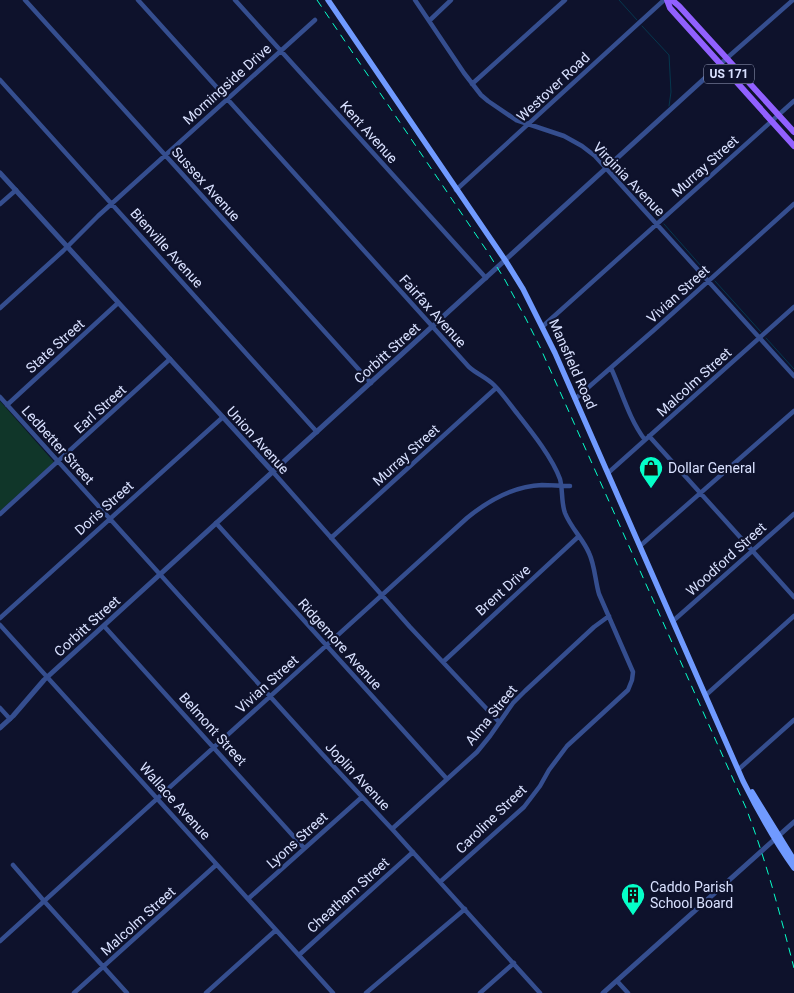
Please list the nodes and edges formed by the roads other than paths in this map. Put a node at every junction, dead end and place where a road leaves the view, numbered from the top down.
1 (25, 0) edge
2 (138, 0) edge
3 (235, 0) edge
4 (415, 0) edge
5 (451, 0) edge
6 (564, 0) edge
7 (664, 0) edge
8 (668, 0) edge
9 (672, 0) edge
10 (793, 0) edge
11 (331, 1) edge
12 (315, 20) dead end
13 (429, 21) junction
14 (281, 51) junction
15 (727, 58) junction
16 (721, 65) junction
17 (0, 80) edge
18 (472, 84) junction
19 (227, 99) junction
20 (794, 101) edge
21 (778, 115) junction
22 (772, 121) junction
23 (528, 124) junction
24 (794, 132) edge
25 (794, 146) edge
26 (165, 155) junction
27 (607, 168) junction
28 (0, 173) edge
29 (16, 190) junction
30 (456, 190) junction
31 (0, 204) edge
32 (112, 204) junction
33 (794, 204) edge
34 (657, 224) junction
35 (66, 247) junction
36 (505, 260) junction
37 (486, 278) junction
38 (709, 281) junction
39 (118, 303) junction
40 (794, 307) edge
41 (0, 308) edge
42 (433, 327) junction
43 (542, 327) junction
44 (760, 338) junction
45 (170, 360) junction
46 (611, 368) junction
47 (794, 376) edge
48 (371, 383) junction
49 (496, 388) junction
50 (0, 397) edge
51 (575, 399) junction
52 (7, 404) junction
53 (794, 411) edge
54 (223, 416) junction
55 (317, 432) junction
56 (647, 438) junction
57 (58, 462) junction
58 (273, 472) junction
59 (608, 473) junction
60 (561, 486) junction
61 (570, 486) dead end
62 (701, 494) junction
63 (0, 514) edge
64 (794, 514) edge
65 (109, 519) junction
66 (216, 523) junction
67 (579, 536) junction
68 (331, 538) junction
69 (640, 546) junction
70 (752, 551) junction
71 (160, 575) junction
72 (382, 595) junction
73 (794, 597) edge
74 (609, 616) junction
75 (794, 616) edge
76 (0, 618) edge
77 (673, 621) junction
78 (0, 624) edge
79 (104, 626) junction
80 (326, 646) junction
81 (442, 662) junction
82 (48, 677) junction
83 (632, 680) joint
84 (706, 695) junction
85 (270, 696) junction
86 (0, 708) edge
87 (10, 719) junction
88 (794, 720) edge
89 (500, 722) junction
90 (0, 728) edge
91 (214, 747) junction
92 (739, 769) junction
93 (447, 779) junction
94 (362, 797) junction
95 (157, 799) junction
96 (794, 822) edge
97 (392, 829) junction
98 (776, 838) junction
99 (304, 848) junction
100 (413, 852) junction
101 (794, 860) edge
102 (13, 865) dead end
103 (216, 865) junction
104 (794, 868) edge
105 (440, 882) junction
106 (248, 899) junction
107 (44, 901) junction
108 (466, 909) junction
109 (276, 930) junction
110 (0, 941) edge
111 (299, 955) junction
112 (514, 963) junction
113 (104, 967) junction
114 (617, 981) junction
115 (74, 993) edge
116 (127, 993) edge
117 (206, 993) edge
118 (333, 993) edge
119 (366, 993) edge
120 (480, 993) edge
121 (540, 993) edge
122 (603, 993) edge
123 (628, 993) edge

1 - 26 street, Sussex Avenue
2 - 19 street, Fairfax Avenue
3 - 14 street, Kent Avenue
4 - 13 street, Virginia Avenue
5 - 13 street
6 - 18 street
7 - 23 street, Westover Road
8 - 16 main road, US 171
9 - 15 main road, US 171
10 - 15 street, Corbitt Street
11 - 30 main road, Mansfield Road
12 - 14 street, Morningside Drive
13 - 18 street, Virginia Avenue
14 - 19 street, Morningside Drive
14 - 37 street, Kent Avenue
15 - 16 street, Corbitt Street
15 - 21 main road, US 171
16 - 22 main road, US 171
16 - 27 street, Corbitt Street
17 - 32 street, Bienville Avenue
18 - 23 street, Virginia Avenue
19 - 26 street, Morningside Drive
19 - 42 street, Fairfax Avenue
20 - 21 street, Murray Street
21 - 22 street, Murray Street
21 - 24 main road, US 171
22 - 25 main road, US 171
22 - 34 street, Murray Street
23 - 27 street, Virginia Avenue
23 - 30 street, Westover Road
26 - 32 street, Morningside Drive
26 - 48 street, Sussex Avenue
27 - 34 street, Virginia Avenue
27 - 36 street, Corbitt Street
28 - 29 street, Union Avenue
29 - 31 street
29 - 35 street, Union Avenue
30 - 36 main road, Mansfield Road
32 - 35 street, Morningside Drive
32 - 55 street, Bienville Avenue
33 - 38 street, Vivian Street
34 - 38 street, Virginia Avenue
34 - 43 street, Murray Street
35 - 39 street, Union Avenue
35 - 41 street, Morningside Drive
36 - 37 street, Corbitt Street
36 - 43 main road, Mansfield Road
37 - 42 street, Corbitt Street
38 - 44 street, Virginia Avenue
38 - 46 street, Vivian Street
39 - 45 street, Union Avenue
39 - 52 street, State Street
40 - 44 street, Malcolm Street
42 - 48 street, Corbitt Street
42 - 49 street, Fairfax Avenue
43 - 51 main road, Mansfield Road
44 - 47 street, Virginia Avenue
44 - 56 street, Malcolm Street
45 - 54 street, Union Avenue
45 - 57 street, Earl Street
46 - 51 street, Vivian Street
46 - 56 street
48 - 55 street, Corbitt Street
49 - 60 street, Fairfax Avenue
49 - 68 street, Murray Street
50 - 52 street, Ledbetter Street
51 - 59 main road, Mansfield Road
52 - 57 street, Ledbetter Street
53 - 62 street
54 - 58 street, Union Avenue
54 - 65 street, Doris Street
55 - 58 street, Corbitt Street
56 - 59 street, Malcolm Street
56 - 62 street
57 - 63 street, Earl Street
57 - 65 street, Ledbetter Street
58 - 66 street, Corbitt Street
58 - 68 street, Union Avenue
59 - 69 main road, Mansfield Road
60 - 61 street, Vivian Street
60 - 67 street, Fairfax Avenue
60 - 72 street, Vivian Street
62 - 69 street
62 - 70 street
64 - 70 street, Woodford Street
65 - 71 street, Ledbetter Street
65 - 76 street, Doris Street
66 - 71 street, Corbitt Street
66 - 80 street, Ridgemore Avenue
67 - 74 street, Fairfax Avenue
67 - 81 street, Brent Drive
68 - 72 street, Union Avenue
69 - 77 main road, Mansfield Road
70 - 73 street
70 - 77 street, Woodford Street
71 - 79 street, Corbitt Street
71 - 85 street, Joplin Avenue
72 - 80 street, Vivian Street
72 - 81 street, Union Avenue
74 - 83 street, Fairfax Avenue
74 - 89 street, Alma Street
75 - 84 street
77 - 84 main road, Mansfield Road
78 - 82 street, Wallace Avenue
79 - 82 street, Corbitt Street
79 - 91 street, Belmont Street
80 - 85 street, Vivian Street
80 - 93 street, Ridgemore Avenue
81 - 89 street, Union Avenue
82 - 87 street, Corbitt Street
82 - 95 street, Wallace Avenue
83 - 105 street, Caroline Street
84 - 92 main road, Mansfield Road
85 - 91 street, Vivian Street
85 - 94 street, Joplin Avenue
86 - 87 street
87 - 90 street, Corbitt Street
88 - 92 street
89 - 93 street, Alma Street
91 - 95 street, Vivian Street
91 - 99 street, Belmont Street
92 - 98 main road, Mansfield Road
93 - 97 street, Alma Street
94 - 97 street, Joplin Avenue
94 - 99 street, Lyons Street
95 - 103 street, Wallace Avenue
95 - 107 street, Vivian Street
96 - 98 street
97 - 100 street, Joplin Avenue
98 - 101 main road, Mansfield Road
98 - 104 main road, Mansfield Road
98 - 114 street
99 - 106 street, Lyons Street
100 - 105 street, Joplin Avenue
100 - 111 street, Cheatham Street
102 - 107 street
103 - 106 street, Wallace Avenue
103 - 113 street, Malcolm Street
105 - 108 street, Joplin Avenue
106 - 109 street, Wallace Avenue
107 - 110 street, Vivian Street
107 - 113 street
108 - 112 street, Joplin Avenue
108 - 119 street
109 - 111 street, Wallace Avenue
109 - 117 street
111 - 118 street, Wallace Avenue
112 - 120 street
112 - 121 street, Joplin Avenue
113 - 115 street, Malcolm Street
113 - 116 street
114 - 122 street
114 - 123 street

